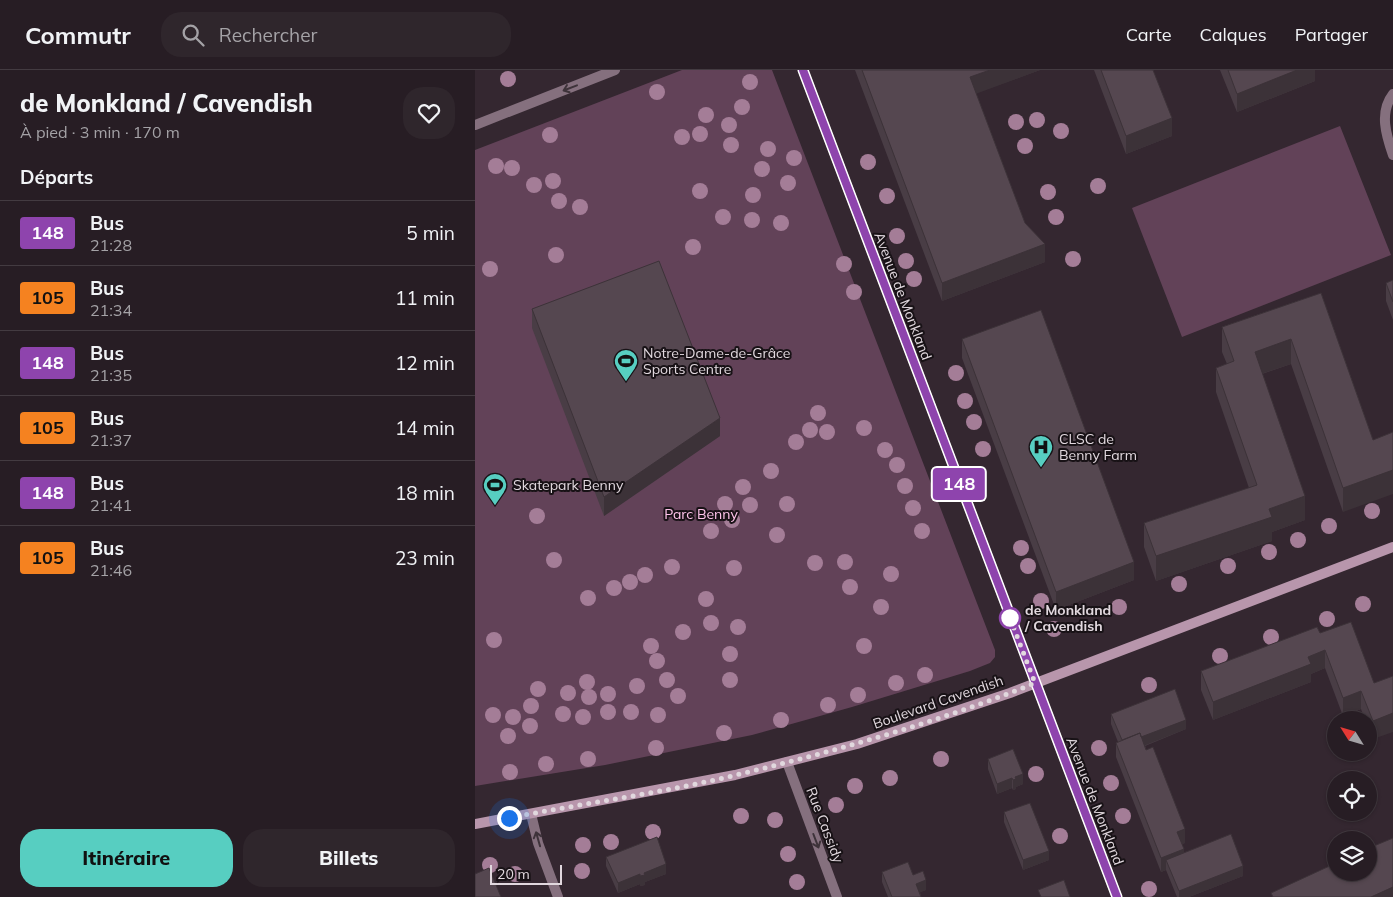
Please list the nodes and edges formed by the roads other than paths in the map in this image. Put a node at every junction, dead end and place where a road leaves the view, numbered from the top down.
1 (615, 70) edge
2 (803, 70) edge
3 (1393, 94) edge
4 (475, 125) edge
5 (1393, 155) edge
6 (1393, 547) edge
7 (1035, 683) junction
8 (787, 762) junction
9 (531, 814) junction
10 (475, 824) edge
11 (558, 897) edge
12 (837, 897) edge
13 (1117, 897) edge

1 -> 4 street
2 - 7 main road, Avenue de Monkland
3 - 5 street
6 - 7 main road, Boulevard Cavendish
7 - 8 main road, Boulevard Cavendish
7 - 13 main road, Avenue de Monkland
8 - 9 main road, Boulevard Cavendish
8 -> 12 street, Rue Cassidy
9 - 10 main road, Boulevard Cavendish
11 -> 9 street

